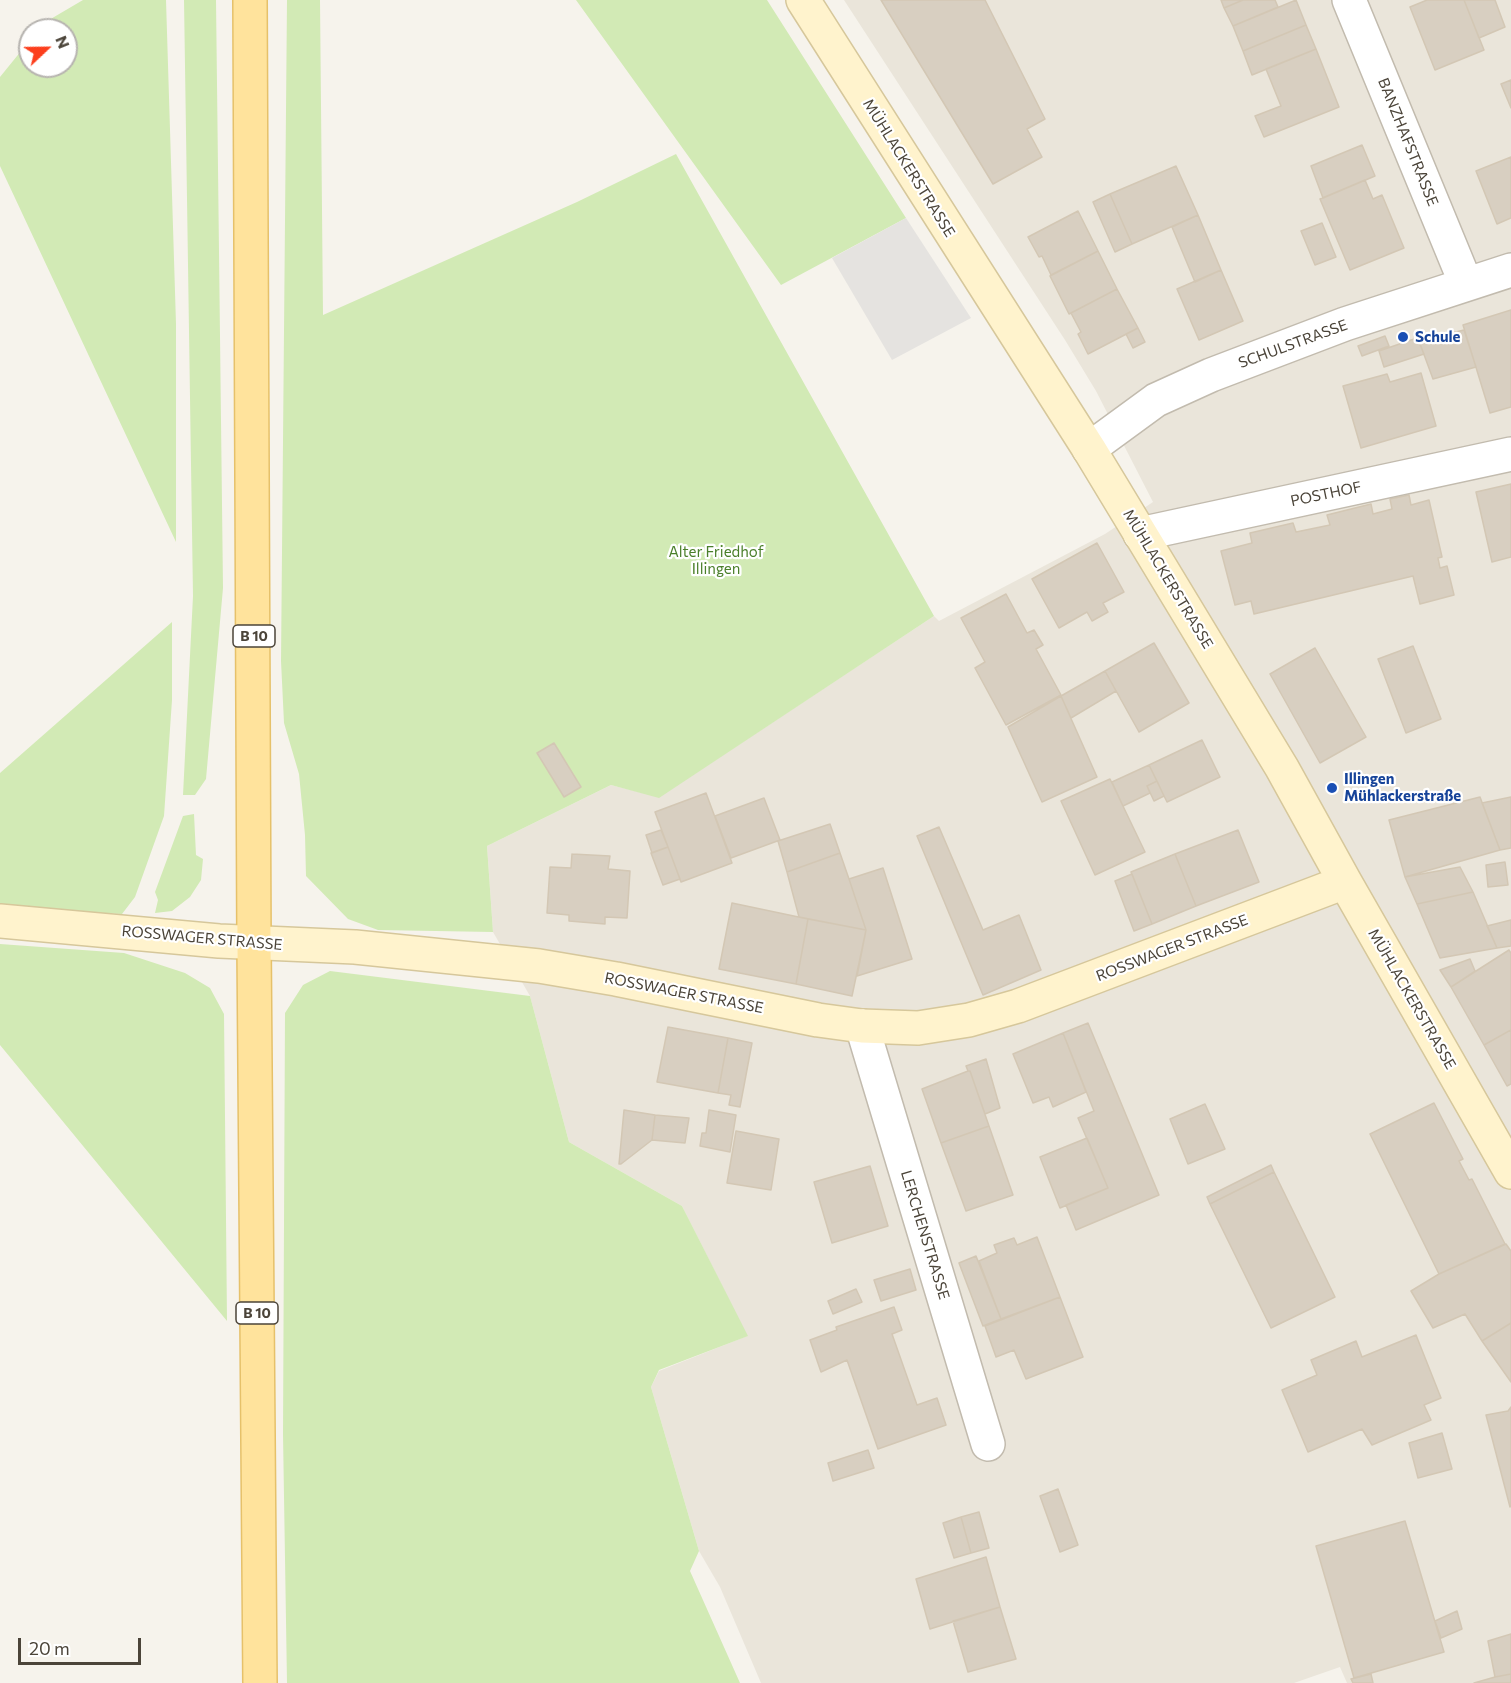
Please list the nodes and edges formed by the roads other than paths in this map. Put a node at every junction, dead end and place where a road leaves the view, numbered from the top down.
1 (250, 0) edge
2 (802, 0) edge
3 (1349, 0) edge
4 (1511, 270) edge
5 (1466, 284) junction
6 (1089, 449) junction
7 (1511, 454) edge
8 (1140, 534) junction
9 (1345, 882) junction
10 (0, 921) edge
11 (254, 944) junction
12 (862, 1026) junction
13 (1511, 1172) edge
14 (988, 1444) dead end
15 (261, 1683) edge

1 - 11 main road, B 10
2 - 6 street, MÜHLACKERSTRASSE
3 - 5 street, BANZHAFSTRASSE
4 - 5 street, SCHULSTRASSE
5 - 6 street, SCHULSTRASSE
6 - 8 street, MÜHLACKERSTRASSE
7 - 8 street, POSTHOF
8 - 9 street, MÜHLACKERSTRASSE
9 - 12 street, ROSSWAGER STRASSE
9 - 13 street, MÜHLACKERSTRASSE
10 - 11 street, ROSSWAGER STRASSE
11 - 12 street, ROSSWAGER STRASSE
11 - 15 main road, B 10
12 - 14 street, LERCHENSTRASSE

